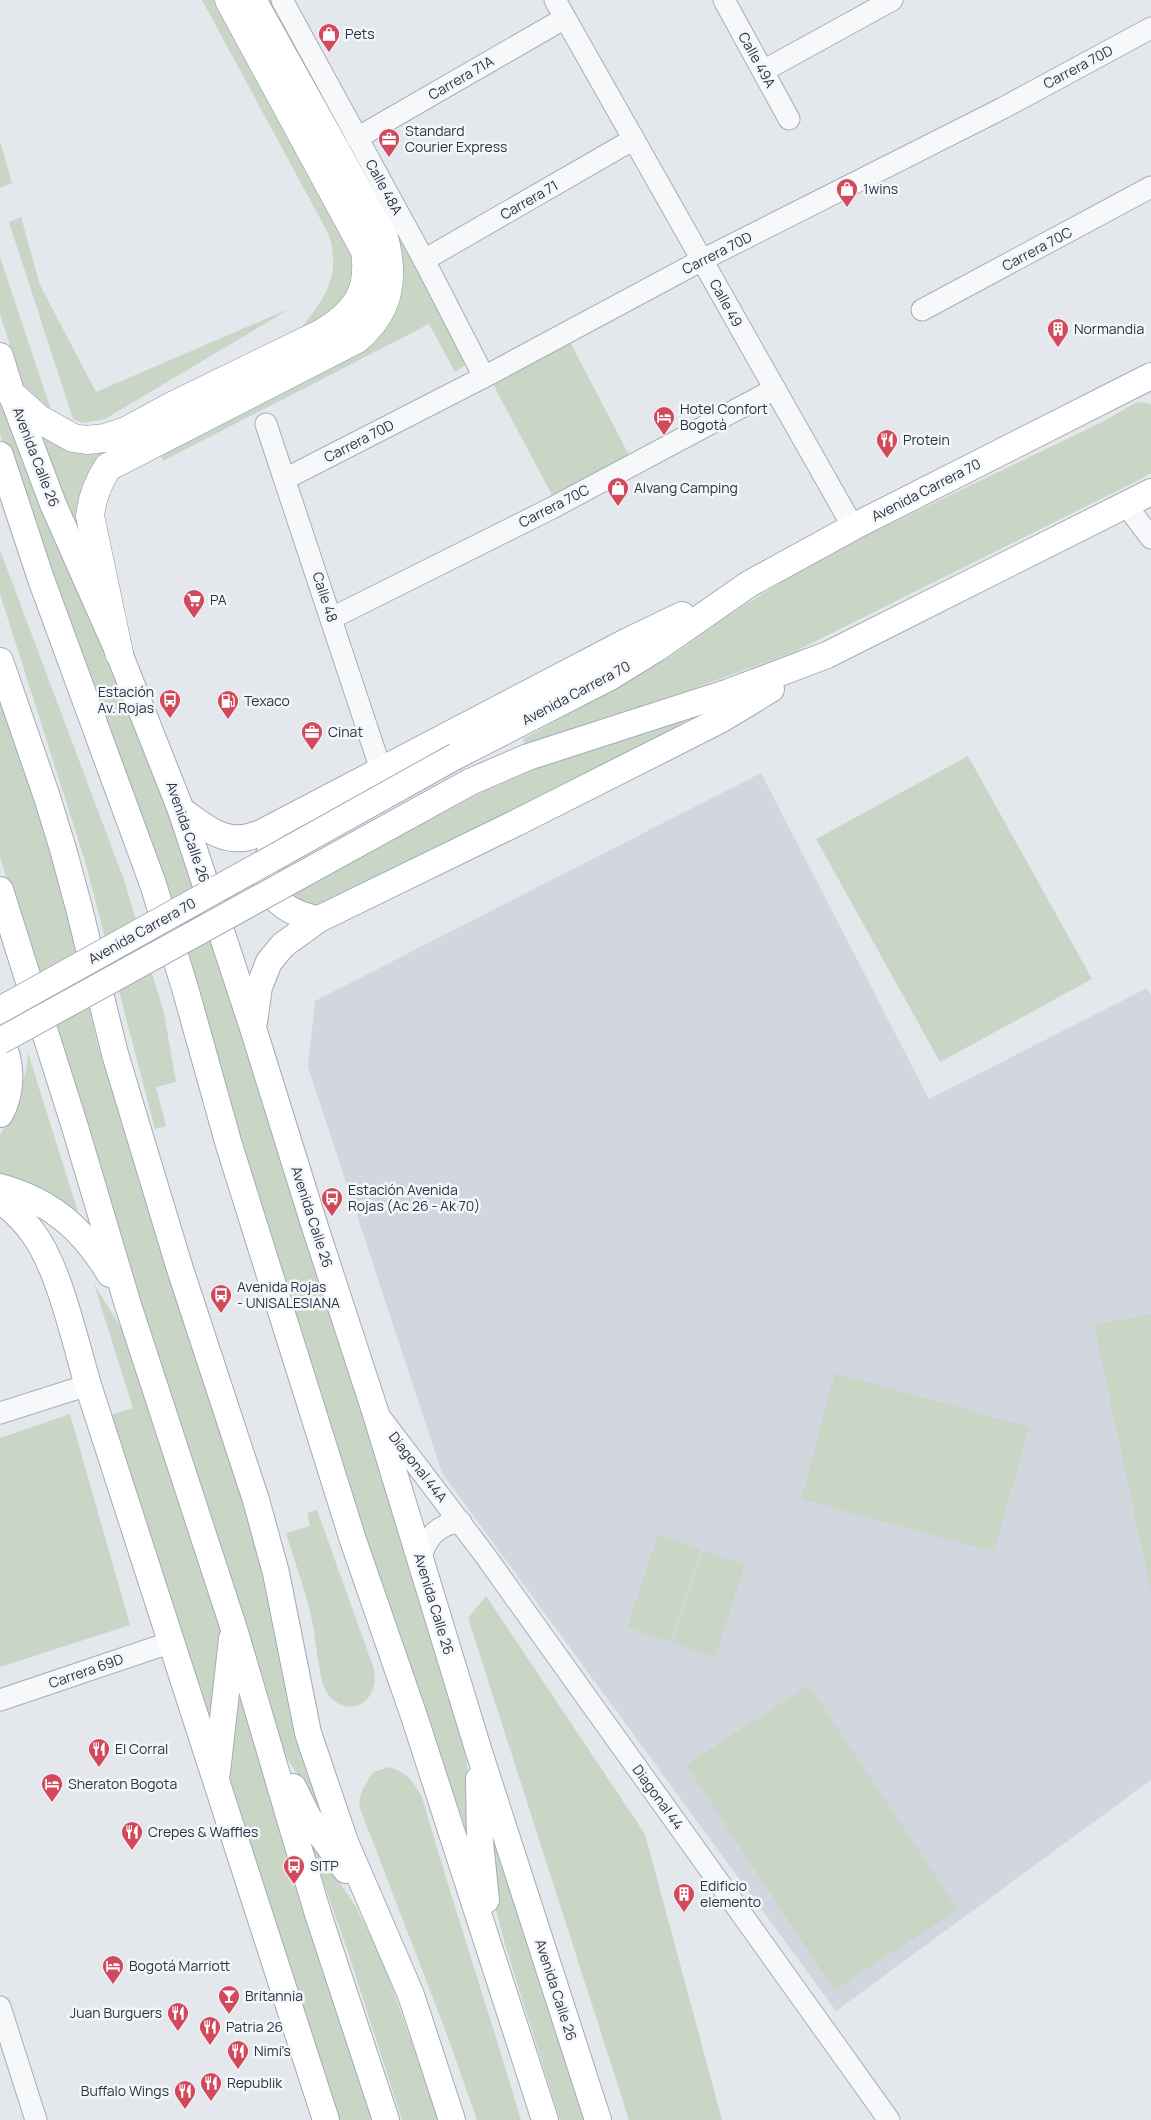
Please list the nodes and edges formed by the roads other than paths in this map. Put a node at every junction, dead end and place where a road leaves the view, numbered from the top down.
1 (229, 0) edge
2 (252, 0) edge
3 (724, 0) edge
4 (892, 0) edge
5 (289, 3) edge
6 (560, 9) edge
7 (1151, 28) edge
8 (763, 71) junction
9 (789, 119) dead end
10 (357, 138) junction
11 (634, 139) junction
12 (1151, 187) edge
13 (424, 260) junction
14 (702, 260) junction
15 (922, 310) dead end
16 (0, 356) edge
17 (484, 376) junction
18 (1151, 376) edge
19 (775, 389) junction
20 (1115, 394) junction
21 (1151, 394) edge
22 (12, 395) junction
23 (266, 424) dead end
24 (0, 455) edge
25 (285, 479) junction
26 (1151, 492) edge
27 (1126, 504) junction
28 (853, 527) junction
29 (1151, 538) edge
30 (749, 584) junction
31 (332, 618) junction
32 (120, 653) junction
33 (827, 655) junction
34 (0, 661) edge
35 (380, 770) junction
36 (181, 810) junction
37 (288, 820) junction
38 (0, 890) edge
39 (319, 919) junction
40 (0, 1010) edge
41 (253, 1028) junction
42 (0, 1041) edge
43 (0, 1114) edge
44 (0, 1187) edge
45 (0, 1200) edge
46 (128, 1305) junction
47 (88, 1385) junction
48 (375, 1411) junction
49 (0, 1413) edge
50 (461, 1522) junction
51 (420, 1559) junction
52 (234, 1629) junction
53 (172, 1642) junction
54 (0, 1700) edge
55 (263, 1728) junction
56 (479, 1752) junction
57 (216, 1780) junction
58 (382, 1927) junction
59 (504, 1992) junction
60 (0, 2007) edge
61 (36, 2120) edge
62 (326, 2120) edge
63 (386, 2120) edge
64 (452, 2120) edge
65 (545, 2120) edge
66 (598, 2120) edge
67 (889, 2120) edge

1 - 22 highway
2 - 32 highway
3 - 8 street, Calle 49A
4 - 8 street
5 - 10 street, Calle 48A
6 - 10 street, Carrera 71A
6 - 11 street, Calle 49
7 - 14 street, Carrera 70D
8 - 9 street, Calle 49A
10 - 13 street, Calle 48A
11 - 13 street, Carrera 71
11 - 14 street, Calle 49
12 - 15 street, Carrera 70C
13 - 17 street, Calle 48A
14 - 17 street, Carrera 70D
14 - 19 street, Calle 49
16 - 22 main road, Avenida Calle 26
17 - 25 street, Carrera 70D
18 - 20 main road, Avenida Carrera 70
19 - 28 street, Calle 49
19 - 31 street, Carrera 70C
20 - 21 main road
20 - 28 main road, Avenida Carrera 70
22 - 32 main road, Avenida Calle 26
23 - 25 street, Calle 48
24 - 59 main road
25 - 31 street, Calle 48
26 - 27 main road, Avenida Carrera 70
27 - 29 street
27 - 33 main road, Avenida Carrera 70
28 - 30 main road, Avenida Carrera 70
30 - 35 main road
30 - 40 main road, Avenida Carrera 70, bridge
31 - 35 street, Calle 48
32 - 36 main road, Avenida Calle 26
33 - 39 main road
33 - 42 main road, Avenida Carrera 70, bridge
34 - 58 main road
35 - 37 main road
36 - 37 main road
36 - 41 main road, Avenida Calle 26
37 - 39 main road
38 - 46 main road
39 - 41 main road
41 - 48 main road, Avenida Calle 26
42 - 43 main road
44 - 46 main road
45 - 47 main road
46 - 52 main road
47 - 49 street
47 - 53 main road
48 - 50 street, Diagonal 44A
48 - 51 main road, Avenida Calle 26
50 - 51 street
50 - 67 street, Diagonal 44
51 - 56 main road, Avenida Calle 26
52 - 55 main road
52 - 57 main road
53 - 54 street, Carrera 69D
53 - 57 main road
55 - 58 main road
55 - 63 main road
56 - 59 main road
56 - 66 main road, Avenida Calle 26
57 - 62 main road
58 - 64 main road
59 - 65 main road
60 - 61 street

